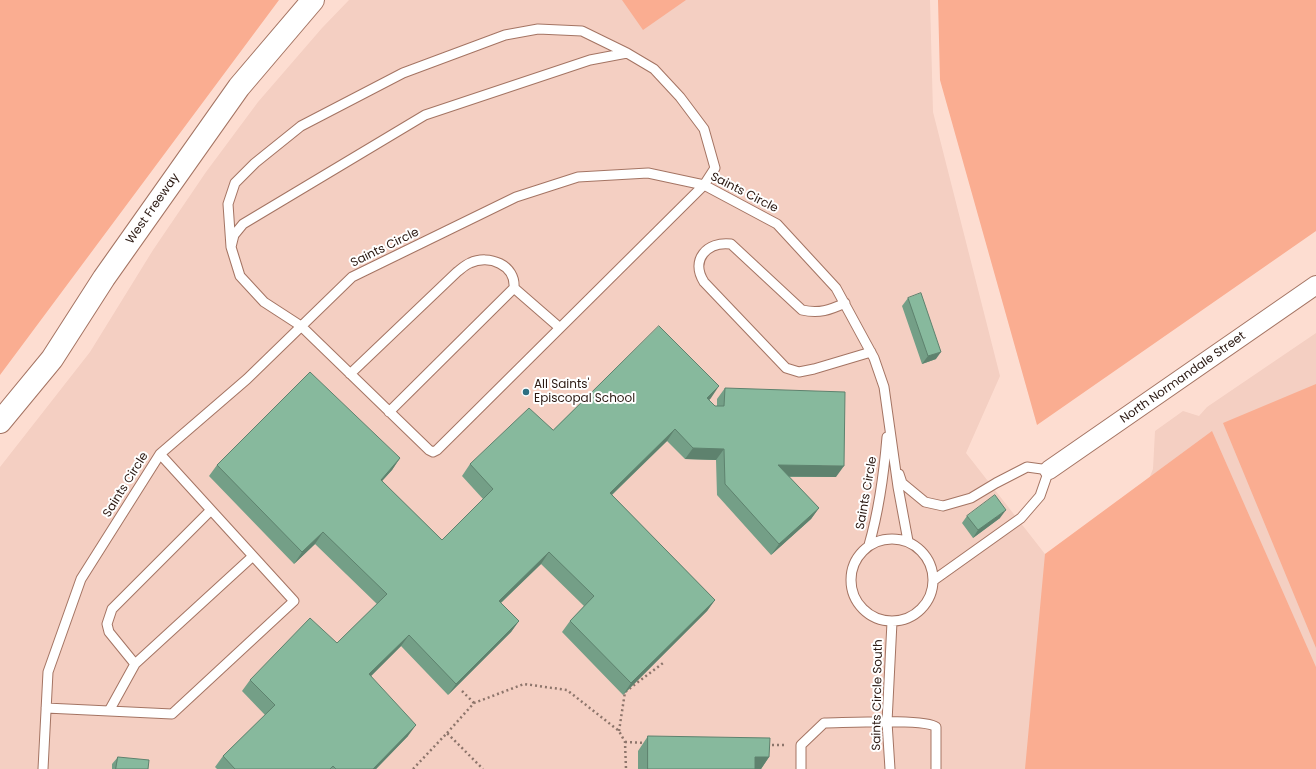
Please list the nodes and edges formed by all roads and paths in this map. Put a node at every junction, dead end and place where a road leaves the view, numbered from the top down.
1 (313, 0) edge
2 (627, 53) junction
3 (704, 185) junction
4 (231, 247) junction
5 (1316, 285) edge
6 (514, 288) junction
7 (845, 303) junction
8 (301, 326) junction
9 (560, 328) junction
10 (871, 352) junction
11 (350, 374) junction
12 (389, 412) junction
13 (0, 422) edge
14 (888, 422) junction
15 (160, 454) junction
16 (894, 463) junction
17 (1049, 470) junction
18 (211, 510) junction
19 (908, 541) junction
20 (869, 545) junction
21 (253, 556) junction
22 (934, 580) junction
23 (892, 622) junction
24 (663, 663) edge
25 (135, 664) junction
26 (462, 691) edge
27 (474, 703) junction
28 (46, 708) junction
29 (109, 711) junction
30 (888, 722) junction
31 (619, 731) junction
32 (447, 733) junction
33 (625, 742) junction
34 (649, 743) edge
35 (761, 745) edge
36 (801, 746) junction
37 (43, 769) edge
38 (413, 769) edge
39 (483, 769) edge
40 (626, 769) edge
41 (801, 769) edge
42 (890, 769) edge
43 (936, 769) edge

1 - 13 main road, West Freeway
2 - 3 lane
2 - 4 lane
2 - 4 lane
3 - 7 lane, Saints Circle
3 - 8 lane, Saints Circle
3 - 9 lane
4 - 8 lane
5 - 17 street, North Normandale Street
6 - 9 lane
6 - 11 lane
6 - 12 lane
7 - 10 lane, Saints Circle
7 - 10 lane
8 - 11 lane
8 - 15 lane, Saints Circle
9 - 12 lane
10 - 14 lane, Saints Circle
11 - 12 lane
14 - 16 lane, Saints Circle
14 - 20 lane, Saints Circle
15 - 18 lane
15 - 28 lane, Saints Circle
16 - 17 lane
16 - 19 lane, Saints Circle
17 - 22 lane
18 - 21 lane
18 - 25 lane
19 - 20 lane
19 - 22 lane
20 - 23 lane
21 - 25 lane
21 - 29 lane
22 - 23 lane
23 - 30 lane, Saints Circle South
24 - 31 path
25 - 29 lane
26 - 27 path
27 - 31 path
27 - 32 path
28 - 29 lane
28 - 37 lane, Saints Circle
30 - 36 lane
30 - 42 lane, Saints Circle South
30 - 43 lane
31 - 33 path
32 - 38 path
32 - 39 path
33 - 34 path
33 - 40 path
35 - 36 path
36 - 41 lane

